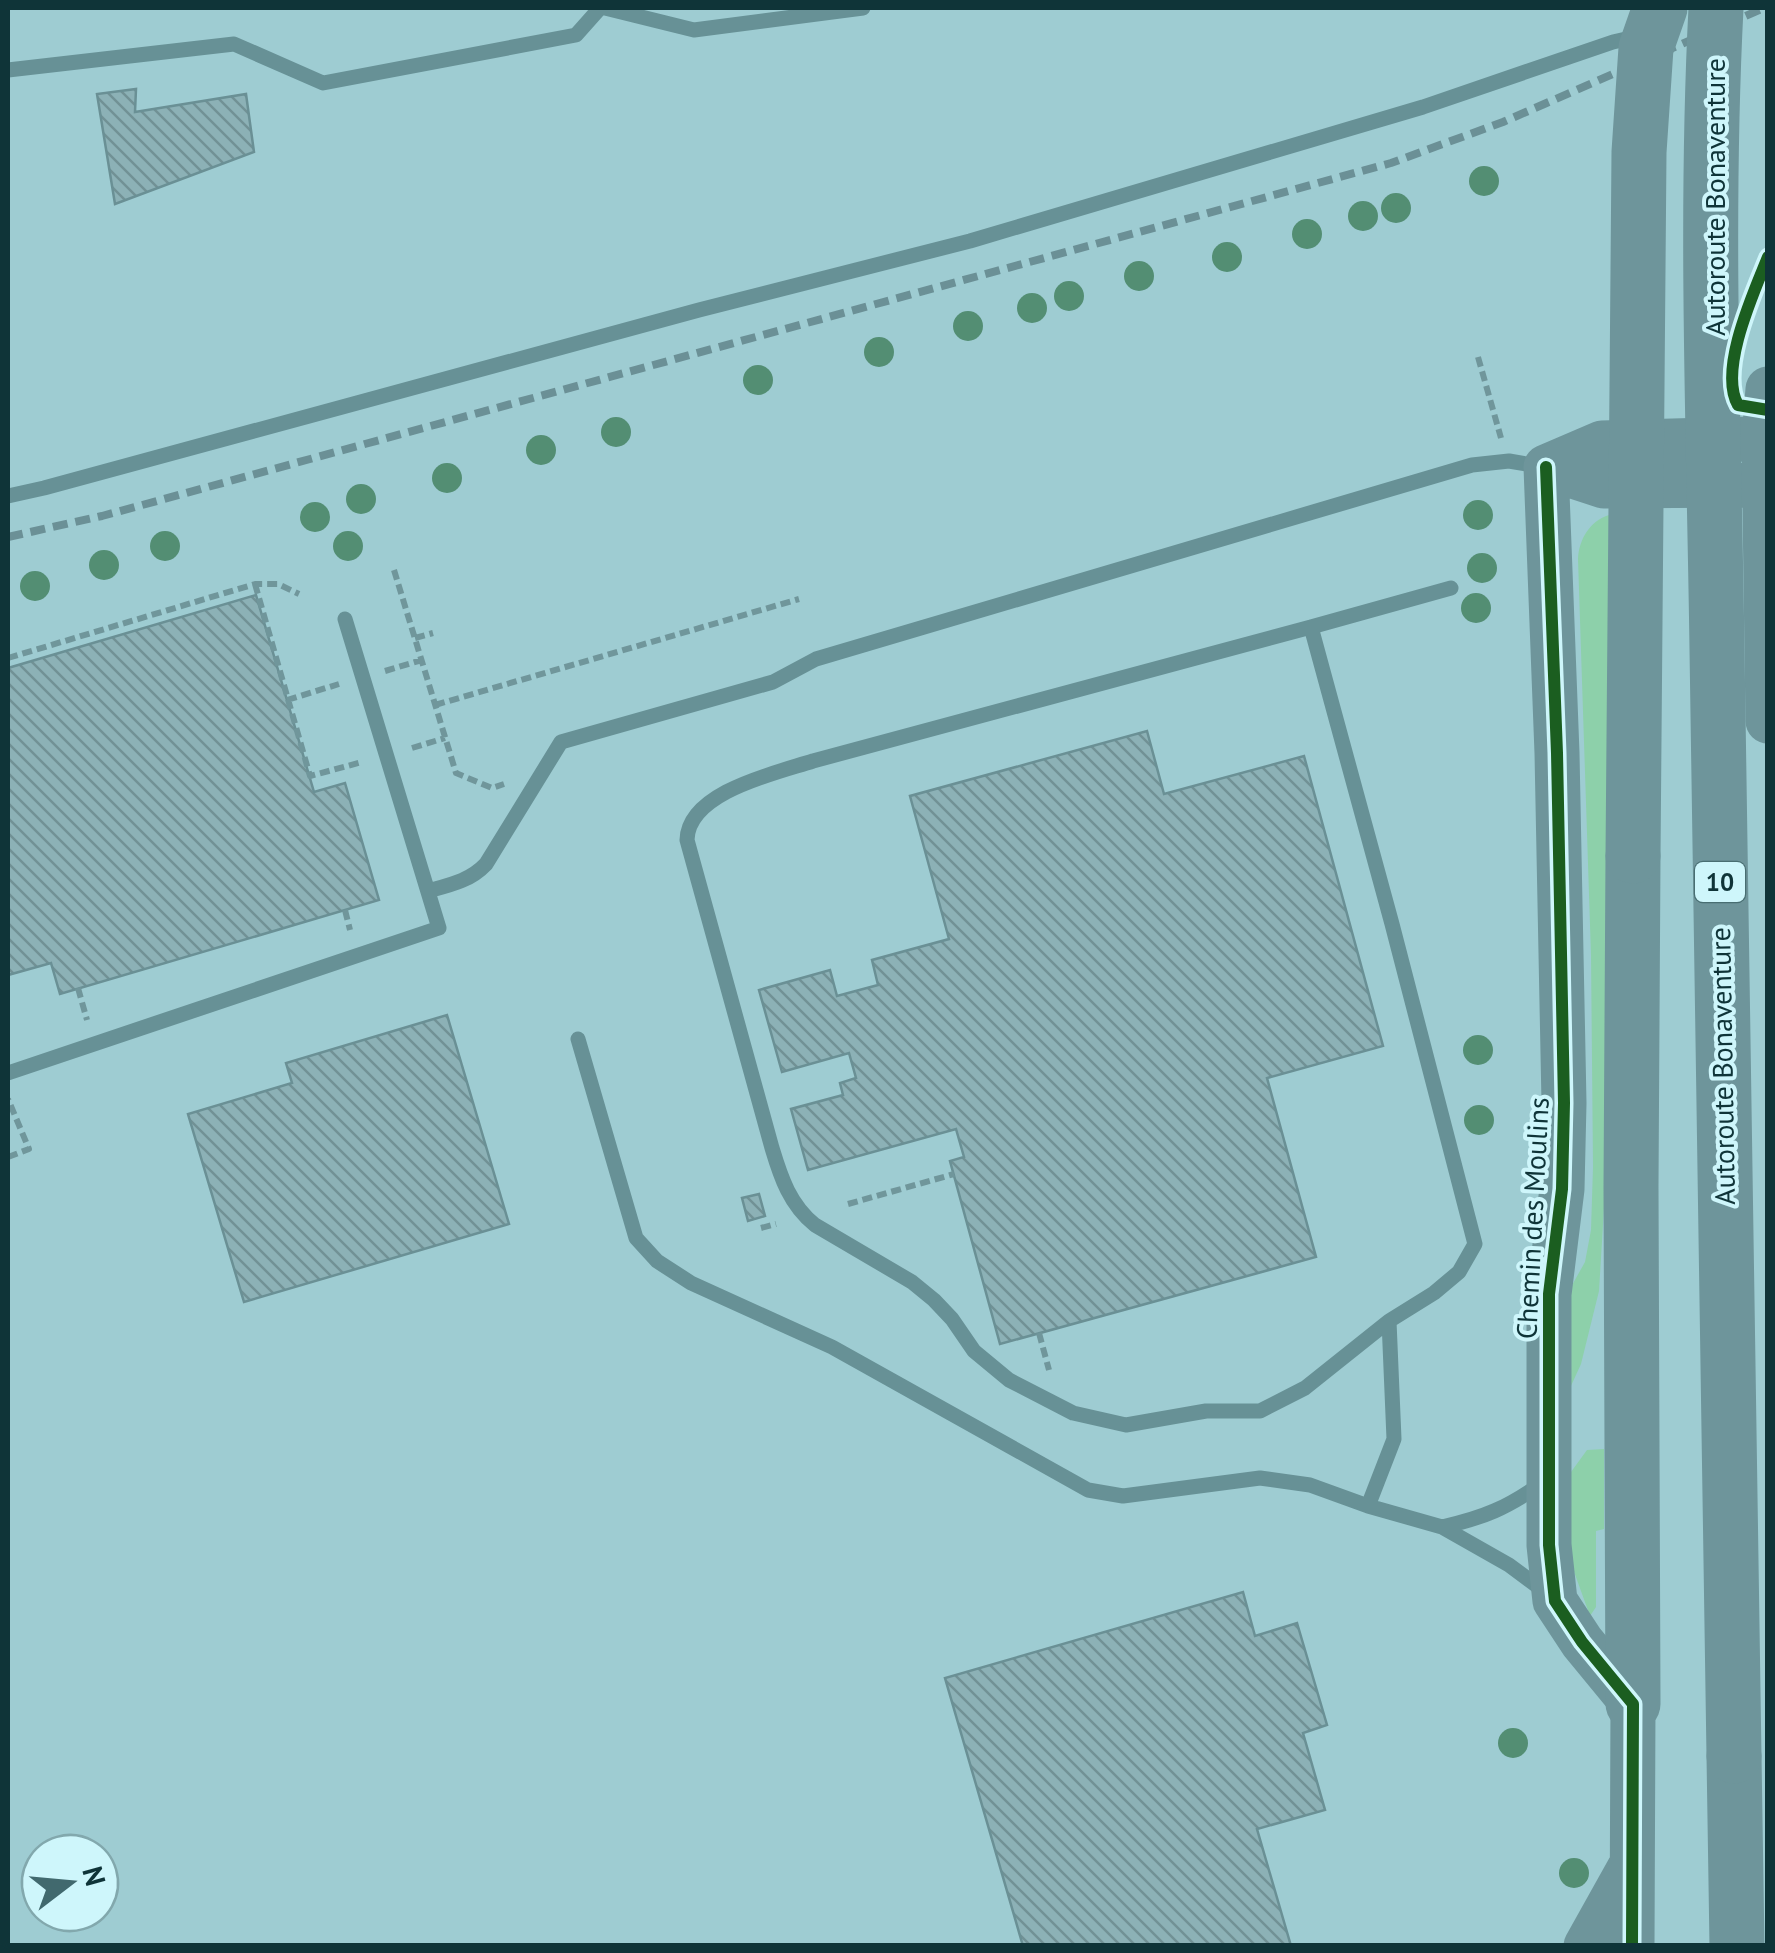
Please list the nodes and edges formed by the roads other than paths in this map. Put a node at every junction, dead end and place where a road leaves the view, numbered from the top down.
1 (602, 8) edge
2 (863, 8) edge
3 (1724, 8) edge
4 (1686, 15) edge
5 (8, 70) edge
6 (1768, 389) edge
7 (1764, 438) junction
8 (1525, 464) junction
9 (1765, 486) junction
10 (8, 496) edge
11 (1451, 588) dead end
12 (345, 619) dead end
13 (1310, 627) junction
14 (1768, 721) edge
15 (428, 891) junction
16 (578, 1039) dead end
17 (8, 1072) edge
18 (1389, 1321) junction
19 (1550, 1478) junction
20 (1368, 1506) junction
21 (1442, 1527) junction
22 (1555, 1600) junction
23 (1633, 1704) junction
24 (1633, 1862) junction
25 (1586, 1946) edge
26 (1632, 1946) edge
27 (1737, 1946) edge

1 - 2 lane
1 - 5 lane
3 - 4 lane
4 - 10 lane
4 - 23 highway, bridge
4 - 27 highway, Autoroute Bonaventure / 10, bridge
6 - 7 street
7 - 8 street
7 - 9 street
8 - 9 street
8 - 15 lane
8 - 19 street, Chemin des Moulins
9 - 14 street
11 - 13 lane
12 - 15 lane
13 - 18 lane
13 - 18 lane
15 - 17 lane
16 - 20 lane
18 - 20 lane
19 - 21 lane
19 - 22 street, Chemin des Moulins
20 - 21 lane
21 - 22 lane
22 - 23 street, Chemin des Moulins
23 - 24 street
24 - 25 street
24 - 26 street

